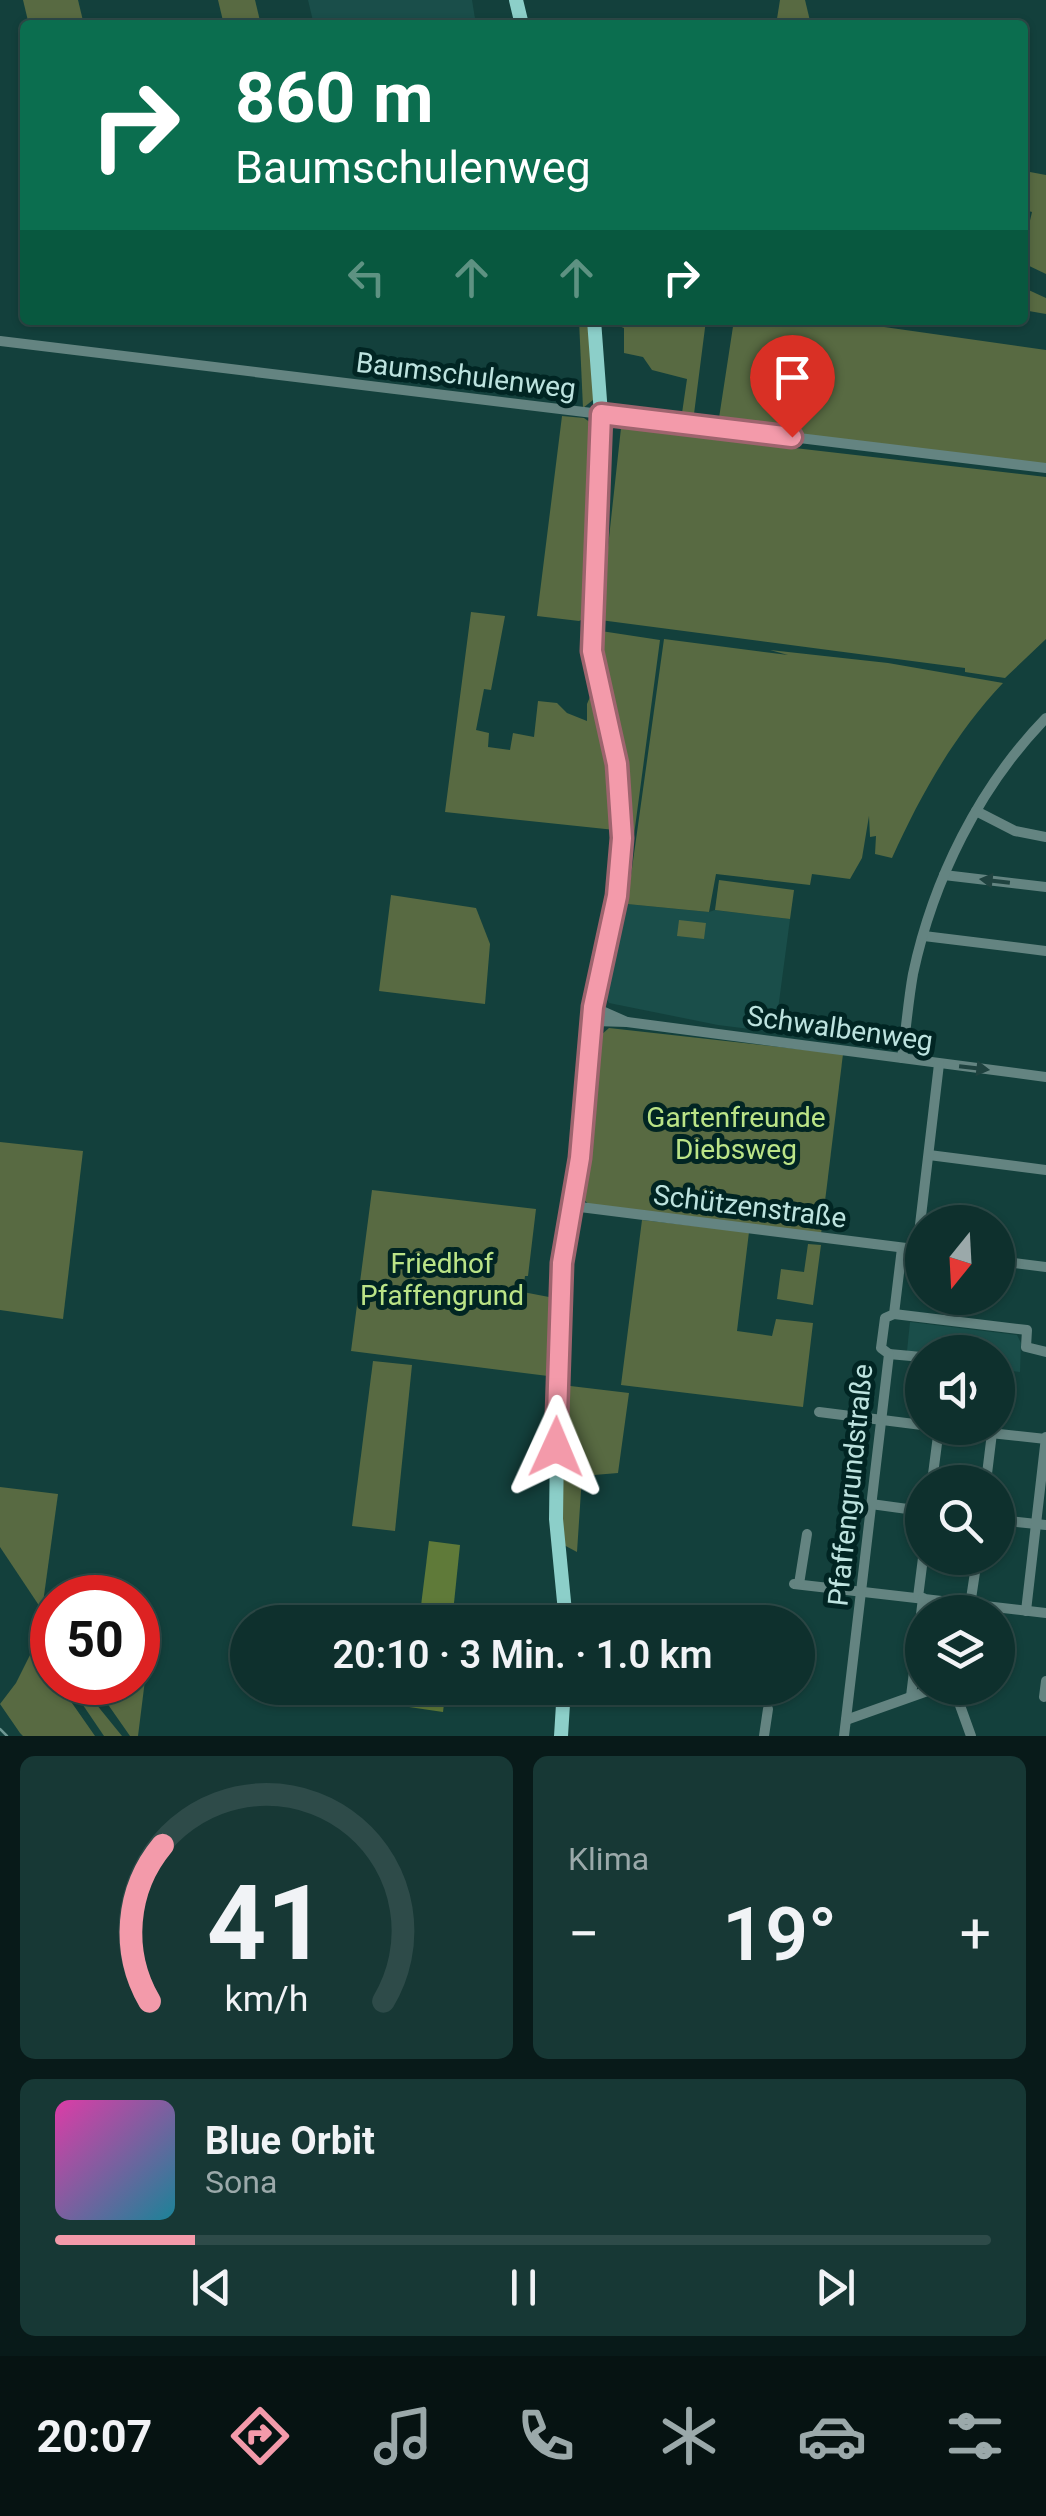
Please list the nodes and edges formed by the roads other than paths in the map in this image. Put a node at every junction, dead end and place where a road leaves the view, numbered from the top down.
1 (594, 325) edge
2 (0, 341) edge
3 (601, 414) junction
4 (1046, 468) edge
5 (1046, 718) edge
6 (1041, 732) edge
7 (976, 811) junction
8 (1046, 837) edge
9 (944, 875) junction
10 (1046, 887) edge
11 (924, 936) junction
12 (1046, 951) edge
13 (595, 1016) junction
14 (902, 1058) junction
15 (939, 1064) junction
16 (1046, 1077) edge
17 (929, 1156) junction
18 (1046, 1170) edge
19 (924, 1205) edge
20 (572, 1206) junction
21 (902, 1248) junction
22 (905, 1248) edge
23 (1015, 1263) edge
24 (1046, 1267) edge
25 (894, 1314) junction
26 (1046, 1352) edge
27 (888, 1354) junction
28 (905, 1356) edge
29 (819, 1412) dead end
30 (881, 1420) junction
31 (905, 1423) edge
32 (1015, 1435) edge
33 (1045, 1438) edge
34 (871, 1504) junction
35 (905, 1509) edge
36 (1015, 1522) edge
37 (1040, 1524) edge
38 (807, 1534) dead end
39 (861, 1590) junction
40 (905, 1596) edge
41 (564, 1605) edge
42 (1015, 1610) edge
43 (1026, 1610) junction
44 (1046, 1613) edge
45 (1046, 1682) edge
46 (1044, 1697) edge
47 (905, 1698) edge
48 (563, 1705) edge
49 (960, 1705) edge
50 (768, 1709) dead end
51 (846, 1720) junction
52 (561, 1736) edge
53 (764, 1736) edge
54 (844, 1736) edge
55 (972, 1736) edge

1 - 3 main road
2 - 3 street, Baumschulenweg
3 - 4 street, Baumschulenweg
3 - 13 main road
5 - 6 street
6 - 7 street
7 - 8 street
7 - 9 street
10 -> 9 street
9 - 11 street
11 - 12 street
11 - 14 street
13 - 14 street, Schwalbenweg
13 - 20 main road
14 - 15 street, Schwalbenweg
15 -> 16 street, Schwalbenweg
15 - 17 street
17 - 18 street
17 - 19 street
20 - 21 street, Schützenstraße
20 - 41 main road
21 - 22 street, Schützenstraße
21 - 25 street, Pfaffengrundstraße
23 - 24 street
25 - 26 street
25 - 27 street, Pfaffengrundstraße
27 - 28 street
27 - 30 street, Pfaffengrundstraße
29 - 30 street
30 - 31 street
30 - 34 street, Pfaffengrundstraße
32 - 33 street
33 - 37 street
34 - 35 street
34 - 39 street, Pfaffengrundstraße
36 - 37 street
37 - 43 street
38 - 39 street
39 - 40 street
39 - 51 street, Pfaffengrundstraße
42 - 43 street
43 - 44 street
45 - 46 street
47 - 51 street
48 - 52 main road
49 - 55 street
50 - 53 street
51 - 54 street, Pfaffengrundstraße

